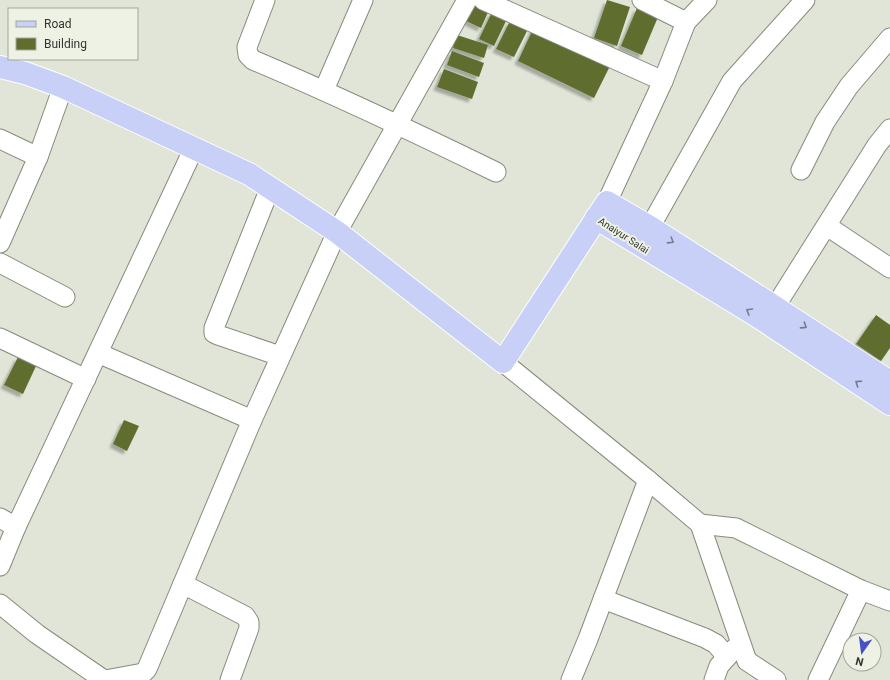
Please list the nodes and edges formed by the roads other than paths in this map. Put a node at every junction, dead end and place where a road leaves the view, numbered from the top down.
1 (265, 0) edge
2 (363, 0) edge
3 (467, 0) edge
4 (483, 0) edge
5 (642, 0) edge
6 (707, 0) edge
7 (805, 0) edge
8 (686, 22) junction
9 (890, 38) edge
10 (0, 67) edge
11 (663, 81) junction
12 (62, 87) junction
13 (324, 90) junction
14 (398, 124) junction
15 (890, 129) edge
16 (0, 139) edge
17 (194, 148) junction
18 (884, 149) edge
19 (38, 157) junction
20 (801, 170) dead end
21 (496, 172) dead end
22 (270, 188) junction
23 (601, 210) junction
24 (828, 226) junction
25 (650, 227) junction
26 (337, 232) junction
27 (0, 243) edge
28 (0, 263) edge
29 (890, 268) edge
30 (65, 297) dead end
31 (775, 307) junction
32 (0, 338) edge
33 (98, 353) junction
34 (280, 356) junction
35 (503, 362) junction
36 (86, 379) junction
37 (889, 380) edge
38 (890, 404) edge
39 (252, 420) junction
40 (648, 480) junction
41 (8, 523) edge
42 (700, 524) junction
43 (0, 566) edge
44 (183, 584) junction
45 (861, 590) junction
46 (603, 599) junction
47 (890, 601) edge
48 (0, 604) edge
49 (740, 642) junction
50 (727, 657) junction
51 (104, 680) edge
52 (230, 680) edge
53 (571, 680) edge
54 (714, 680) edge
55 (776, 680) edge
56 (818, 680) edge

1 - 13 street
2 - 13 street
3 - 14 street
4 - 11 street
5 - 8 street
6 - 8 street
7 - 25 street
8 - 11 street
9 - 20 street
10 - 12 main road
11 - 23 street
12 - 17 main road
12 - 19 street
13 - 14 street
14 - 21 street
14 - 26 street
15 - 18 street
16 - 19 street
17 - 22 main road
17 - 33 street
18 - 24 street
19 - 27 street
22 - 26 main road
22 - 34 street
23 - 25 main road, Anaiyur Salai
23 - 35 main road
38 -> 23 main road, Anaiyur Salai
24 - 29 street
24 - 31 street
25 -> 31 main road, Anaiyur Salai
26 - 34 street
26 - 35 main road
28 - 30 street
31 -> 37 main road, Anaiyur Salai
32 - 36 street
33 - 36 street
33 - 39 street
34 - 39 street
35 - 40 street
36 - 41 street
39 - 44 street
40 - 42 street
40 - 46 street
41 - 43 street
42 - 45 street
42 - 49 street
44 - 51 street
44 - 52 street
45 - 47 street
45 - 56 street
46 - 50 street
46 - 53 street
48 - 51 street
49 - 50 street
49 - 55 street
50 - 54 street

